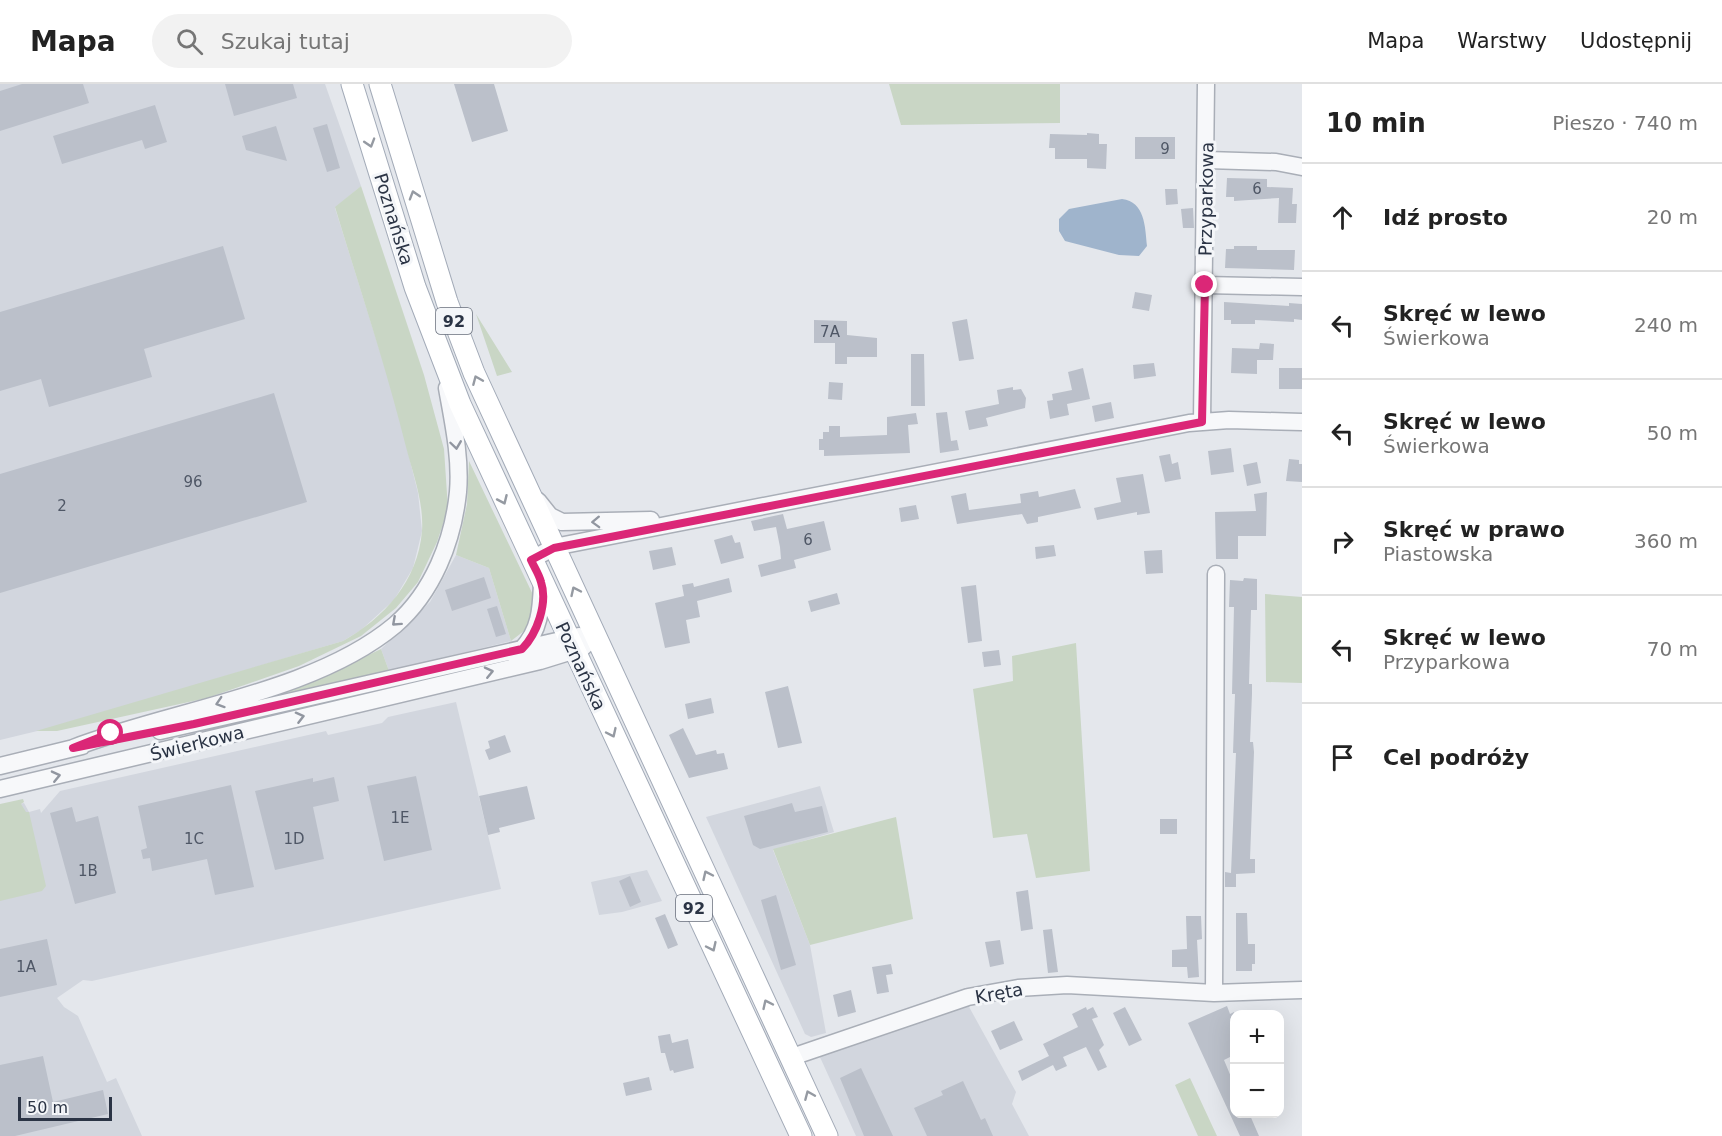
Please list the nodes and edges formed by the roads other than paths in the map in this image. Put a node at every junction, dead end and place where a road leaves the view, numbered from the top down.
1 (352, 84) edge
2 (380, 84) edge
3 (1206, 84) edge
4 (1207, 160) junction
5 (1302, 167) edge
6 (1205, 285) junction
7 (1302, 287) edge
8 (444, 367) junction
9 (1202, 422) junction
10 (1302, 422) edge
11 (525, 485) junction
12 (717, 516) junction
13 (554, 548) junction
14 (531, 560) junction
15 (1216, 574) dead end
16 (542, 584) junction
17 (595, 636) junction
18 (571, 645) junction
19 (522, 649) junction
20 (73, 748) junction
21 (0, 766) edge
22 (0, 789) edge
23 (1302, 990) edge
24 (1214, 993) junction
25 (792, 1057) junction
26 (801, 1136) edge
27 (827, 1136) edge

1 -> 8 main road, Poznańska / 92
11 -> 2 main road, Poznańska / 92
3 - 4 street, Przyparkowa
4 - 5 street
4 - 6 street, Przyparkowa
6 - 7 street
6 - 9 street, Przyparkowa
8 -> 14 main road, Poznańska / 92
8 -> 20 street
9 - 10 street
9 - 12 street
12 -> 11 street
11 - 13 main road, Poznańska / 92
12 - 13 street
13 - 14 street
17 -> 13 main road, Poznańska / 92
14 - 16 main road, Poznańska / 92
15 - 24 street
16 - 18 main road, Poznańska / 92
16 - 19 street
17 - 18 street, Świerkowa
25 -> 17 main road, Poznańska / 92
18 - 19 street, Świerkowa
22 -> 18 street, Świerkowa
18 -> 26 main road, Poznańska / 92
19 - 20 street, Świerkowa
20 - 21 street, Świerkowa
23 - 24 street, Kręta
24 - 25 street, Kręta
27 -> 25 main road, Poznańska / 92

